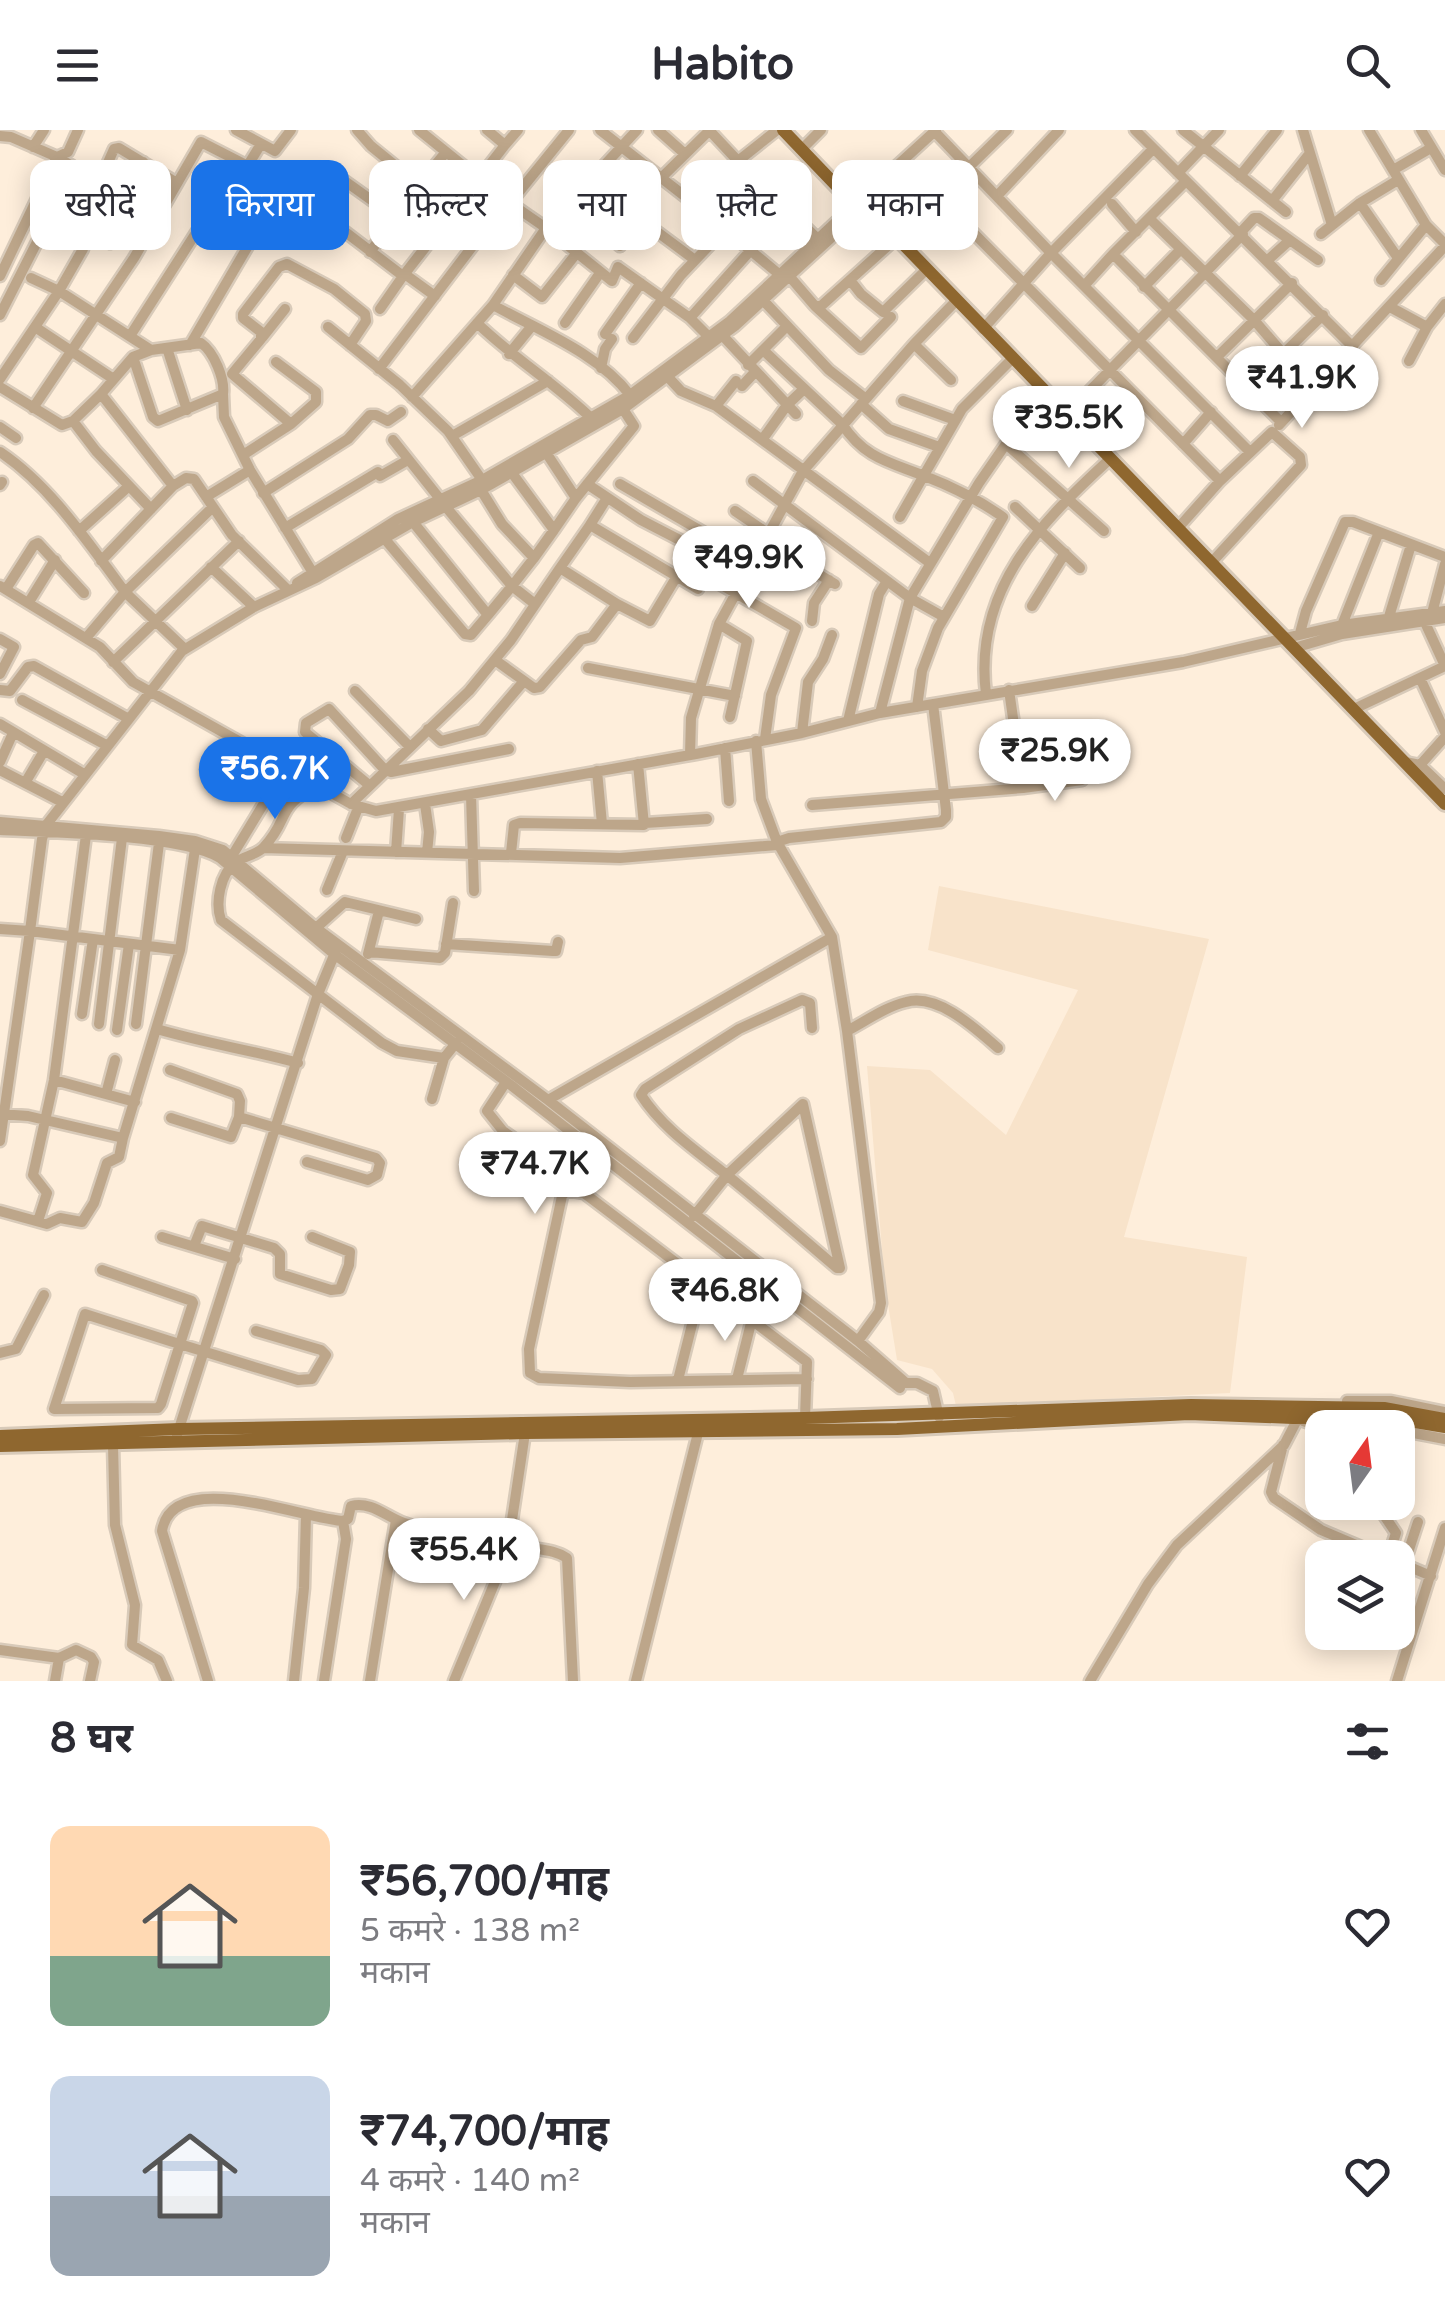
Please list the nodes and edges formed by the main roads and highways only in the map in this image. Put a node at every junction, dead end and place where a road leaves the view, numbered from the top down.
1 (782, 130) edge
2 (832, 174) edge
3 (832, 178) edge
4 (900, 250) edge
5 (904, 250) edge
6 (925, 271) junction
7 (1445, 804) edge
8 (1371, 1410) edge
9 (1399, 1410) edge
10 (1415, 1412) edge
11 (1305, 1416) edge
12 (1445, 1416) edge
13 (897, 1422) junction
14 (1415, 1422) edge
15 (1445, 1428) edge
16 (177, 1435) junction
17 (0, 1436) edge
18 (0, 1446) edge

1 - 2 main road
1 - 3 main road
4 - 6 main road
5 - 6 main road
6 - 7 main road
8 - 9 main road
10 - 12 main road
11 - 13 main road
13 - 16 main road
13 - 16 main road
14 - 15 main road
16 - 17 main road
16 - 18 main road

